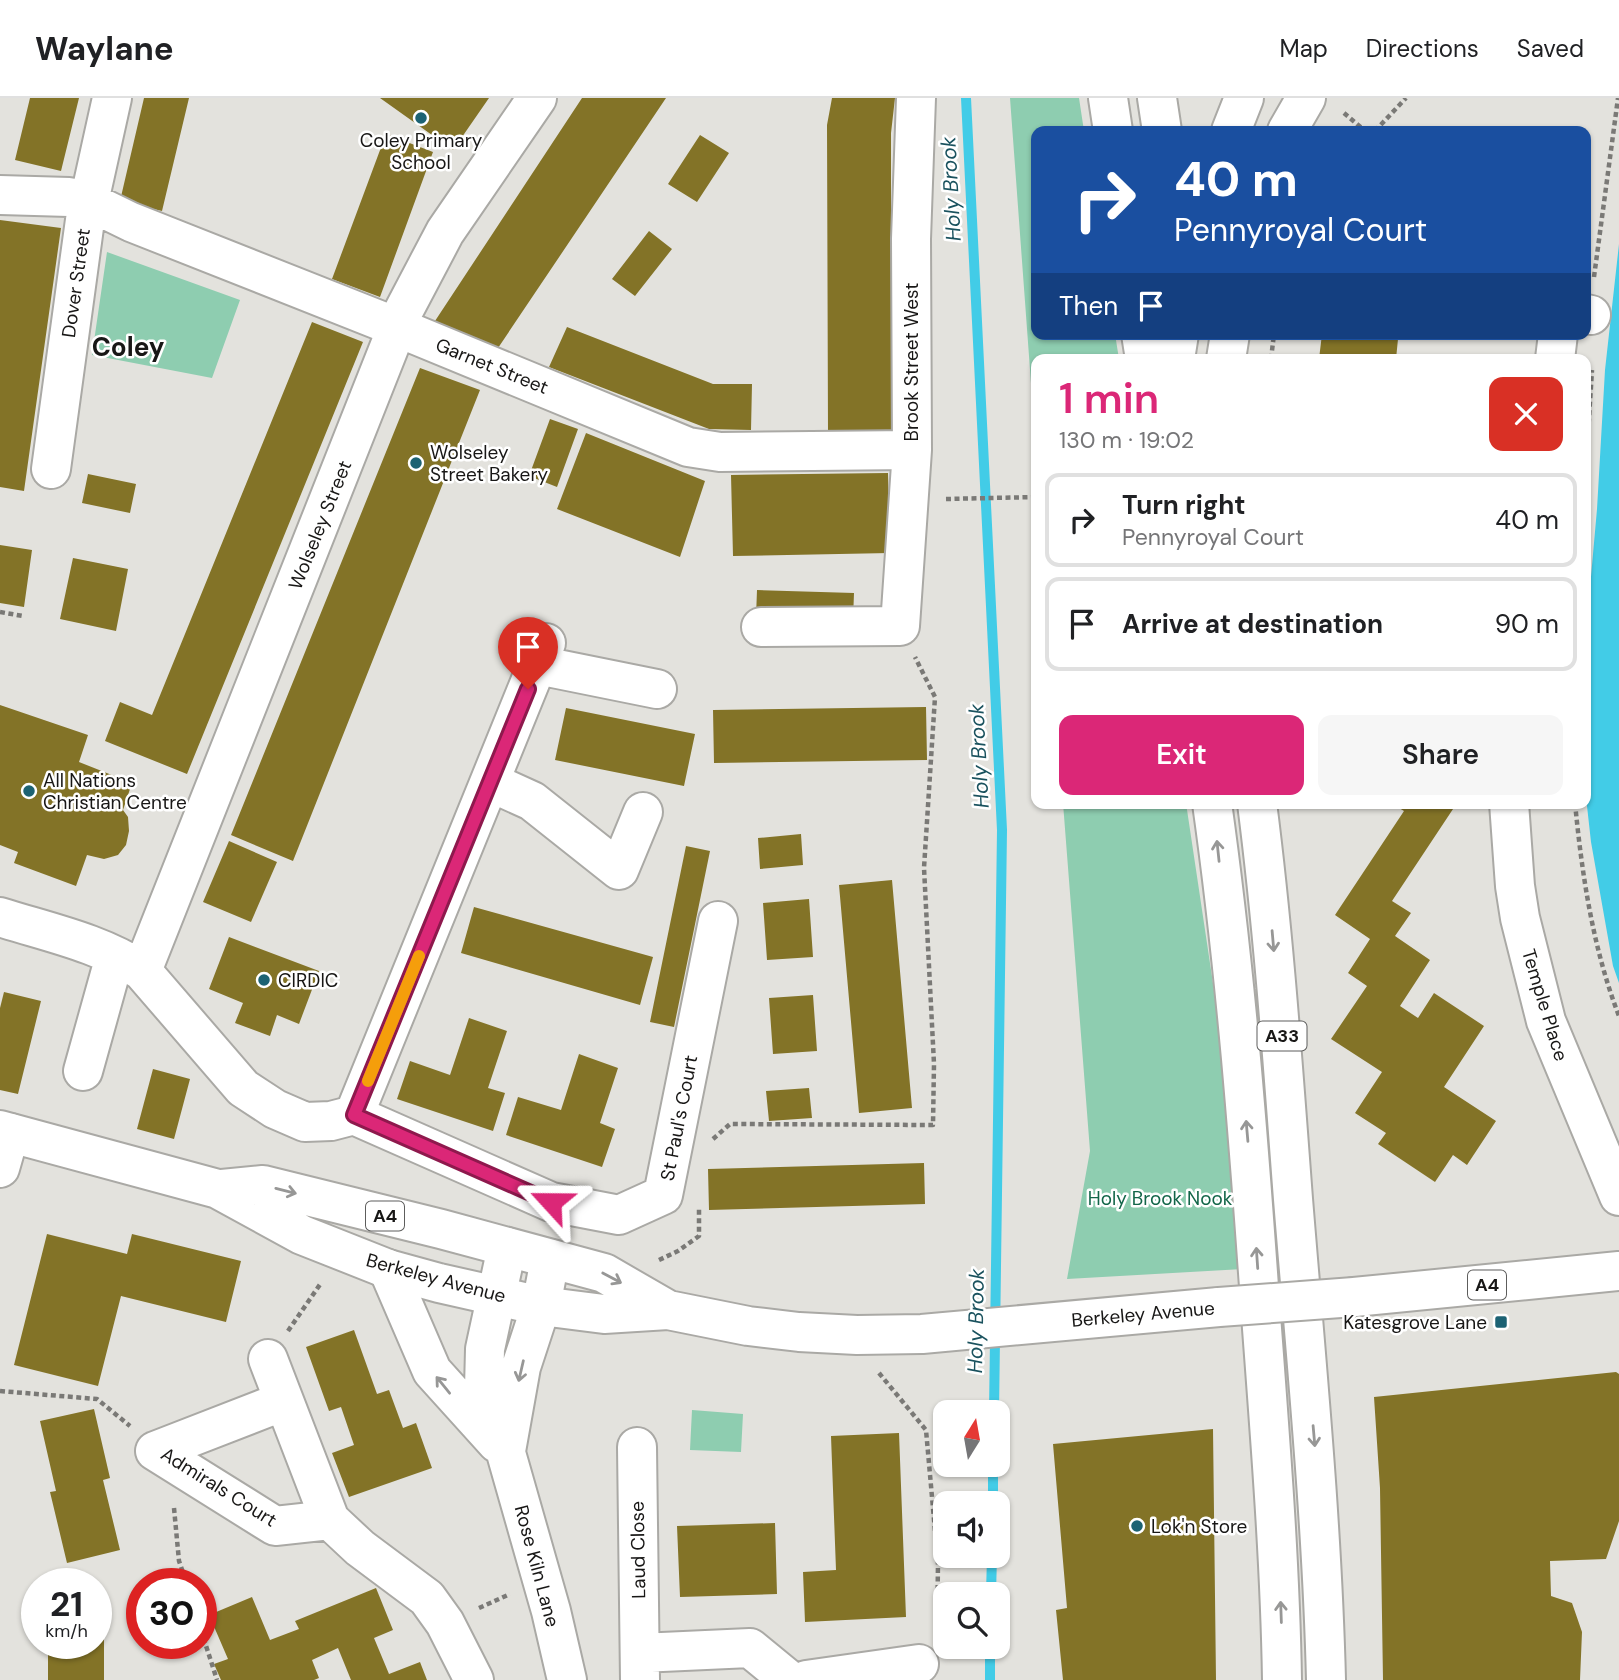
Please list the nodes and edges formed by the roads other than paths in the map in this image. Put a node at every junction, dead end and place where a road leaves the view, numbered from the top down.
1 (112, 98) edge
2 (537, 98) edge
3 (916, 98) edge
4 (1108, 98) edge
5 (1157, 98) edge
6 (1244, 98) edge
7 (1306, 98) edge
8 (1112, 126) edge
9 (1160, 126) edge
10 (1233, 126) edge
11 (1290, 126) edge
12 (0, 195) edge
13 (88, 201) junction
14 (399, 328) junction
15 (912, 450) junction
16 (51, 469) dead end
17 (761, 627) dead end
18 (657, 689) dead end
19 (490, 782) junction
20 (1213, 809) edge
21 (1258, 809) edge
22 (1509, 809) edge
23 (643, 812) dead end
24 (0, 917) edge
25 (718, 921) dead end
26 (129, 964) junction
27 (83, 1071) dead end
28 (354, 1115) junction
29 (3, 1144) edge
30 (218, 1189) junction
31 (1619, 1196) edge
32 (507, 1247) junction
33 (550, 1259) junction
34 (388, 1269) junction
35 (1619, 1271) edge
36 (495, 1294) junction
37 (541, 1306) junction
38 (668, 1310) junction
39 (268, 1359) road end
40 (284, 1401) junction
41 (637, 1447) dead end
42 (506, 1452) junction
43 (330, 1520) junction
44 (928, 1656) road end
45 (640, 1666) edge
46 (474, 1680) edge
47 (567, 1680) edge
48 (789, 1680) edge
49 (806, 1680) edge
50 (1282, 1680) edge
51 (1326, 1680) edge

1 - 13 main road, Dover Street
2 - 14 main road, Wolseley Street
3 - 15 main road, Brook Street West
4 - 8 main road
5 - 9 main road
6 - 10 main road
7 - 11 main road
12 - 13 main road, Garnet Street
13 - 14 main road, Garnet Street
13 - 16 main road, Dover Street
14 - 15 main road, Garnet Street
14 - 26 main road, Wolseley Street
15 - 17 main road, Brook Street West
18 - 19 main road
19 - 23 main road
19 - 28 main road
50 -> 20 main road, A33
21 -> 51 main road, A33
22 - 31 main road, Temple Place
24 - 26 main road
25 - 28 main road, St Paul's Court
26 - 27 main road, Wolseley Street
26 - 28 main road
29 - 30 main road, Berkeley Avenue / A4
30 -> 32 main road, Berkeley Avenue / A4
30 - 34 main road, Berkeley Avenue / A4
32 - 33 main road, Berkeley Avenue / A4
32 - 36 main road, Rose Kiln Lane
33 - 37 main road, Rose Kiln Lane
33 -> 38 main road, Berkeley Avenue / A4
34 - 36 main road, Berkeley Avenue / A4
42 -> 34 main road
35 - 38 main road, Berkeley Avenue / A4, bridge
36 - 37 main road, Berkeley Avenue / A4
36 - 42 main road, Rose Kiln Lane
37 - 38 main road, Berkeley Avenue / A4
37 -> 42 main road, Rose Kiln Lane
39 - 40 main road
40 - 43 main road
40 - 43 main road, Admirals Court
41 - 45 main road, Laud Close
42 - 47 main road, Rose Kiln Lane
43 - 46 main road
44 - 49 main road
45 - 48 main road, Laud Close

